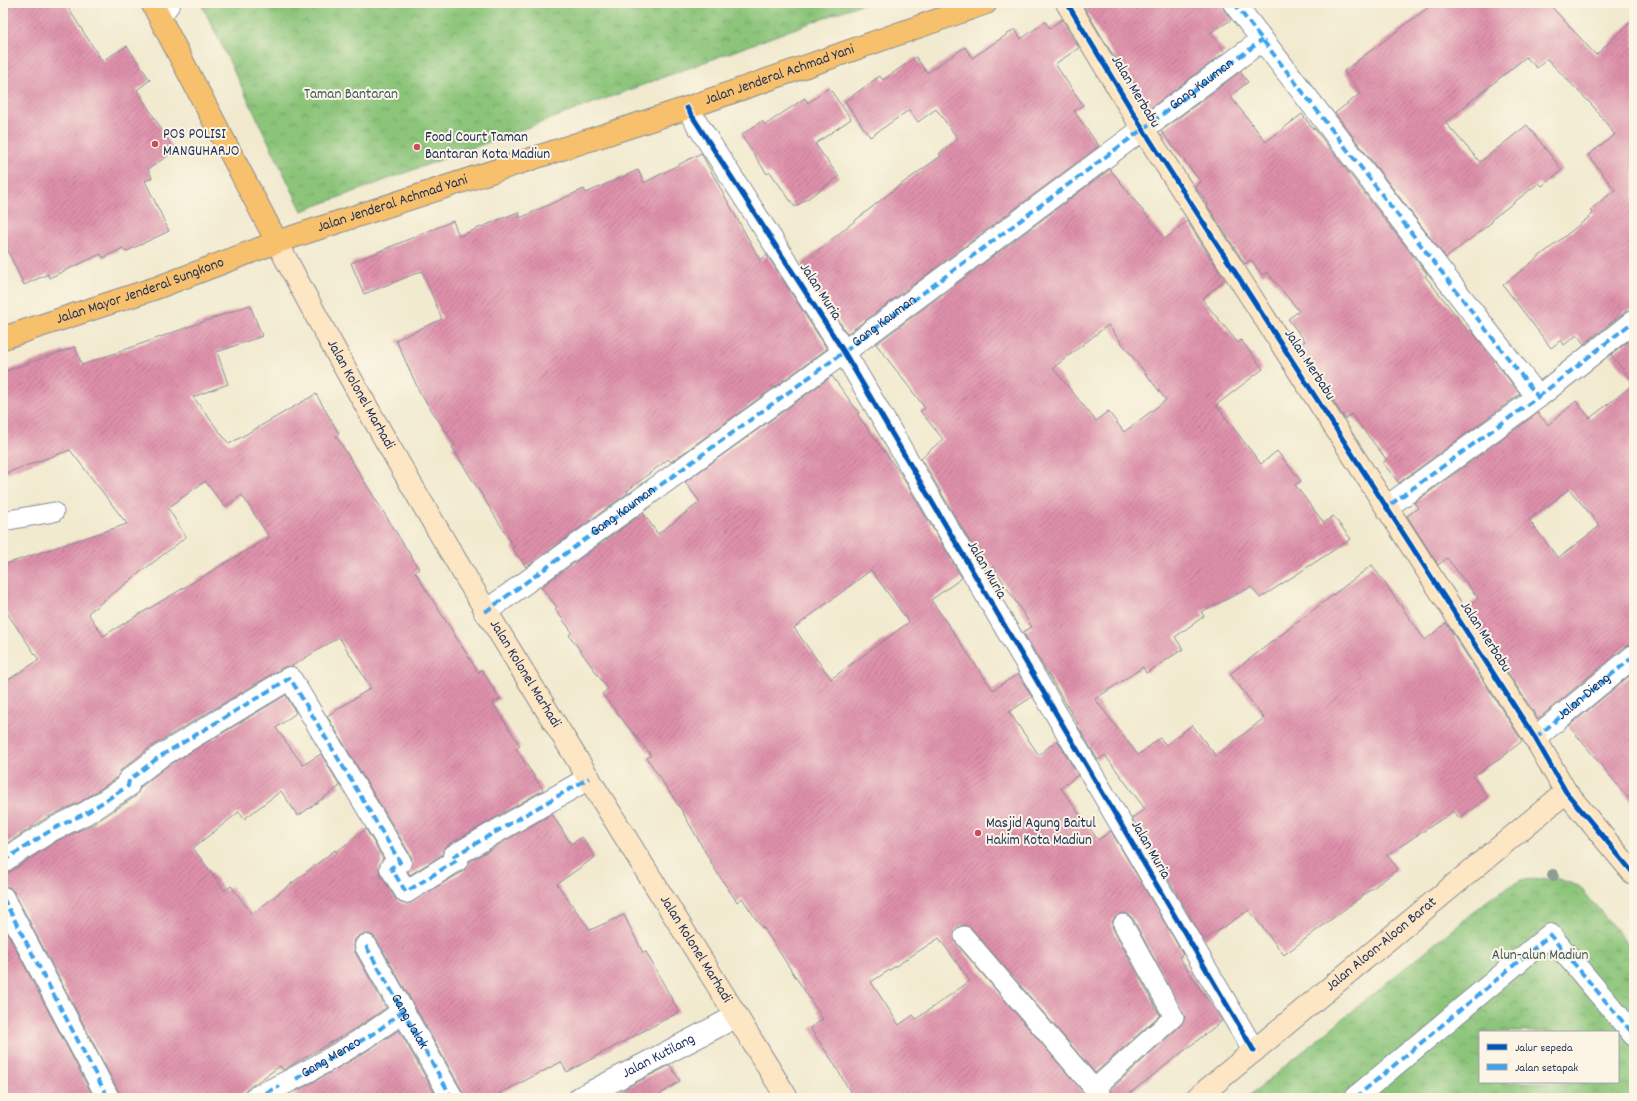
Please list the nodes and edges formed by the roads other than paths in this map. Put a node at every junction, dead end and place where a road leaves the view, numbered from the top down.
1 (986, 3) edge
2 (1067, 3) edge
3 (1234, 3) edge
4 (161, 8) edge
5 (1262, 40) junction
6 (687, 108) junction
7 (1143, 129) junction
8 (277, 242) junction
9 (1634, 321) edge
10 (3, 338) edge
11 (844, 352) junction
12 (1538, 397) junction
13 (1387, 507) junction
14 (54, 512) dead end
15 (3, 521) edge
16 (485, 612) junction
17 (1634, 656) edge
18 (1535, 738) junction
19 (589, 778) junction
20 (1566, 792) junction
21 (3, 861) edge
22 (1634, 874) edge
23 (3, 898) edge
24 (1123, 924) dead end
25 (964, 936) dead end
26 (366, 946) dead end
27 (403, 1011) junction
28 (737, 1016) junction
29 (1634, 1035) edge
30 (1254, 1050) junction
31 (1098, 1094) edge
32 (108, 1098) edge
33 (255, 1098) edge
34 (452, 1098) edge
35 (580, 1098) edge
36 (787, 1098) edge
37 (1197, 1098) edge
38 (1355, 1098) edge

1 - 6 highway, Jalan Jenderal Achmad Yani
2 - 7 street, Jalan Merbabu
3 - 5 street
4 - 8 highway
5 - 7 street, Gang Kauman
5 - 12 street
6 - 8 highway, Jalan Jenderal Achmad Yani
6 - 11 street, Jalan Muria
7 - 11 street, Gang Kauman
7 - 13 street, Jalan Merbabu
8 - 10 highway, Jalan Mayor Jenderal Sungkono
8 - 16 street, Jalan Kolonel Marhadi
9 - 12 street
11 - 16 street, Gang Kauman
11 - 30 street, Jalan Muria
12 - 13 street
13 - 18 street, Jalan Merbabu
14 - 15 lane
16 - 19 street, Jalan Kolonel Marhadi
17 - 18 street, Jalan Dieng
18 - 20 street, Jalan Merbabu
19 - 21 street
19 - 28 street, Jalan Kolonel Marhadi
20 - 22 street, Jalan Merbabu
20 - 30 street, Jalan Aloon-Aloon Barat
23 - 32 street
24 - 31 lane
25 - 31 lane
26 - 27 street, Gang Jalak
27 - 33 street, Gang Menco
27 - 34 street, Gang Jalak
28 - 35 street, Jalan Kutilang
28 - 36 street, Jalan Kolonel Marhadi
29 - 38 street
30 - 37 street, Jalan Aloon-Aloon Barat

